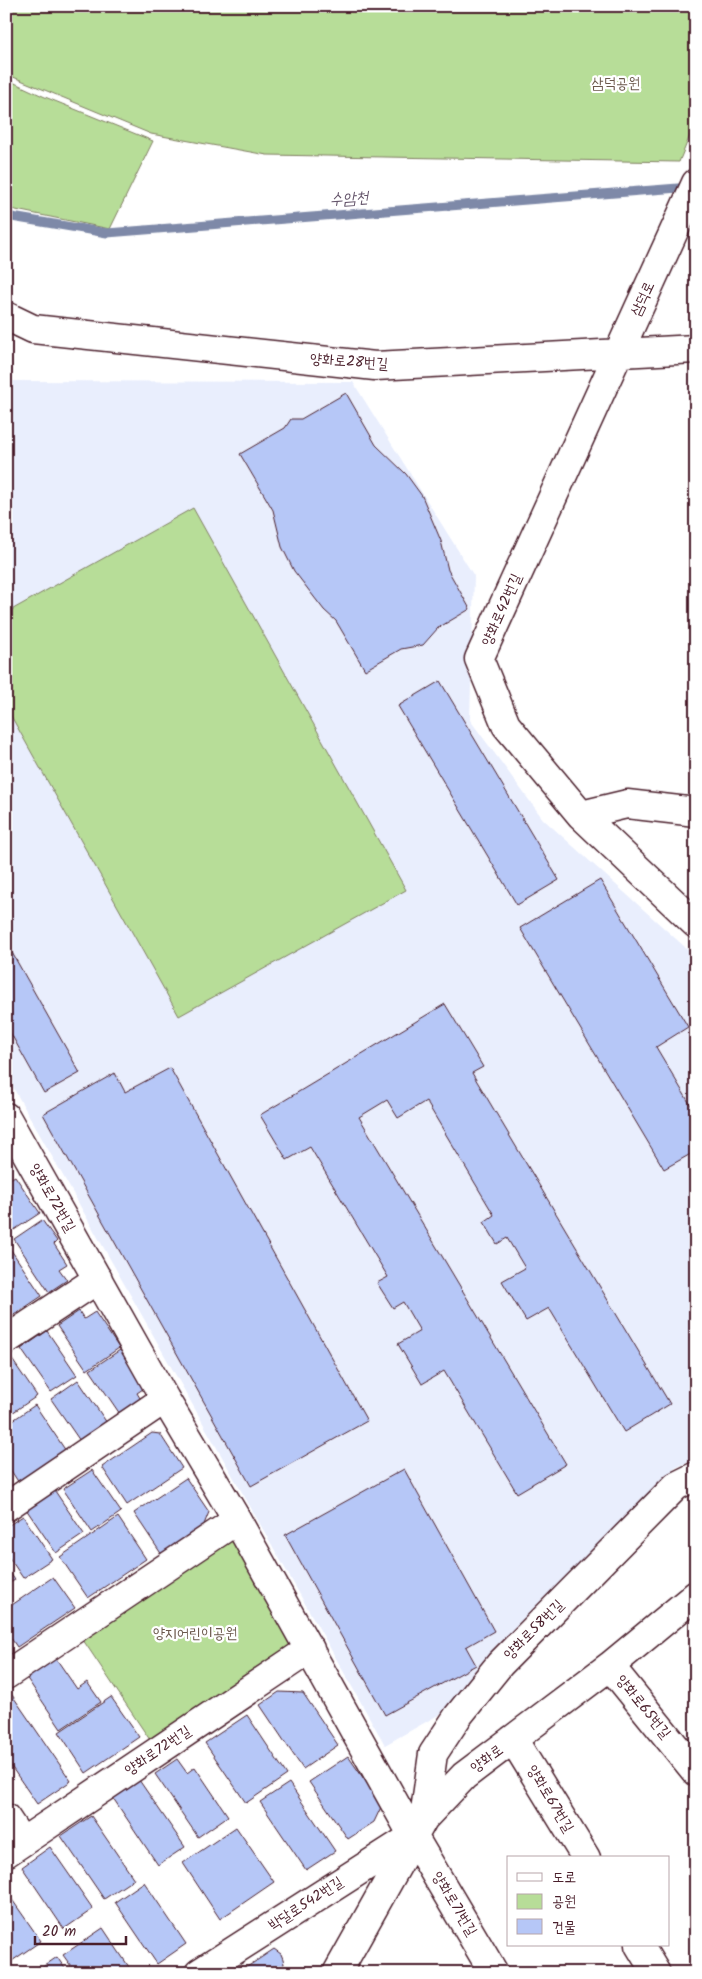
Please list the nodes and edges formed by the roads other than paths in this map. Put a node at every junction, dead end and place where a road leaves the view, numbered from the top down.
1 (696, 183) edge
2 (6, 316) edge
3 (696, 349) edge
4 (618, 354) junction
5 (696, 812) edge
6 (581, 815) junction
7 (696, 924) edge
8 (9, 1128) edge
9 (98, 1279) junction
10 (6, 1340) edge
11 (165, 1399) junction
12 (696, 1476) edge
13 (6, 1506) edge
14 (237, 1520) junction
15 (696, 1595) edge
16 (666, 1619) junction
17 (696, 1622) edge
18 (310, 1649) junction
19 (610, 1666) junction
20 (6, 1675) edge
21 (514, 1739) junction
22 (696, 1772) edge
23 (6, 1818) edge
24 (419, 1827) junction
25 (14, 1847) edge
26 (585, 1856) edge
27 (640, 1946) edge
28 (199, 1973) edge
29 (337, 1973) edge
30 (494, 1973) edge
31 (656, 1973) edge

1 - 4 street, 삼덕로
2 - 4 street, 양화로28번길
3 - 4 street, 양화로28번길
4 - 6 street, 양화로42번길
5 - 6 street
6 - 7 street, 양화로42번길
8 - 9 street, 양화로72번길
9 - 10 street
9 - 11 street, 양화로72번길
11 - 13 street
11 - 14 street, 양화로72번길
12 - 24 street, 양화로58번길
14 - 18 street, 양화로72번길
14 - 20 street
15 - 16 street, 양화로
16 - 17 street
16 - 19 street, 양화로
18 - 24 street, 양화로72번길
18 - 25 street, 양화로72번길
19 - 21 street, 양화로
19 - 22 street, 양화로65번길
21 - 24 street, 양화로
21 - 26 street, 양화로67번길
23 - 25 street
24 - 28 street, 박달로542번길
24 - 29 street, 양화로
24 - 30 street, 양화로71번길
27 - 31 street

